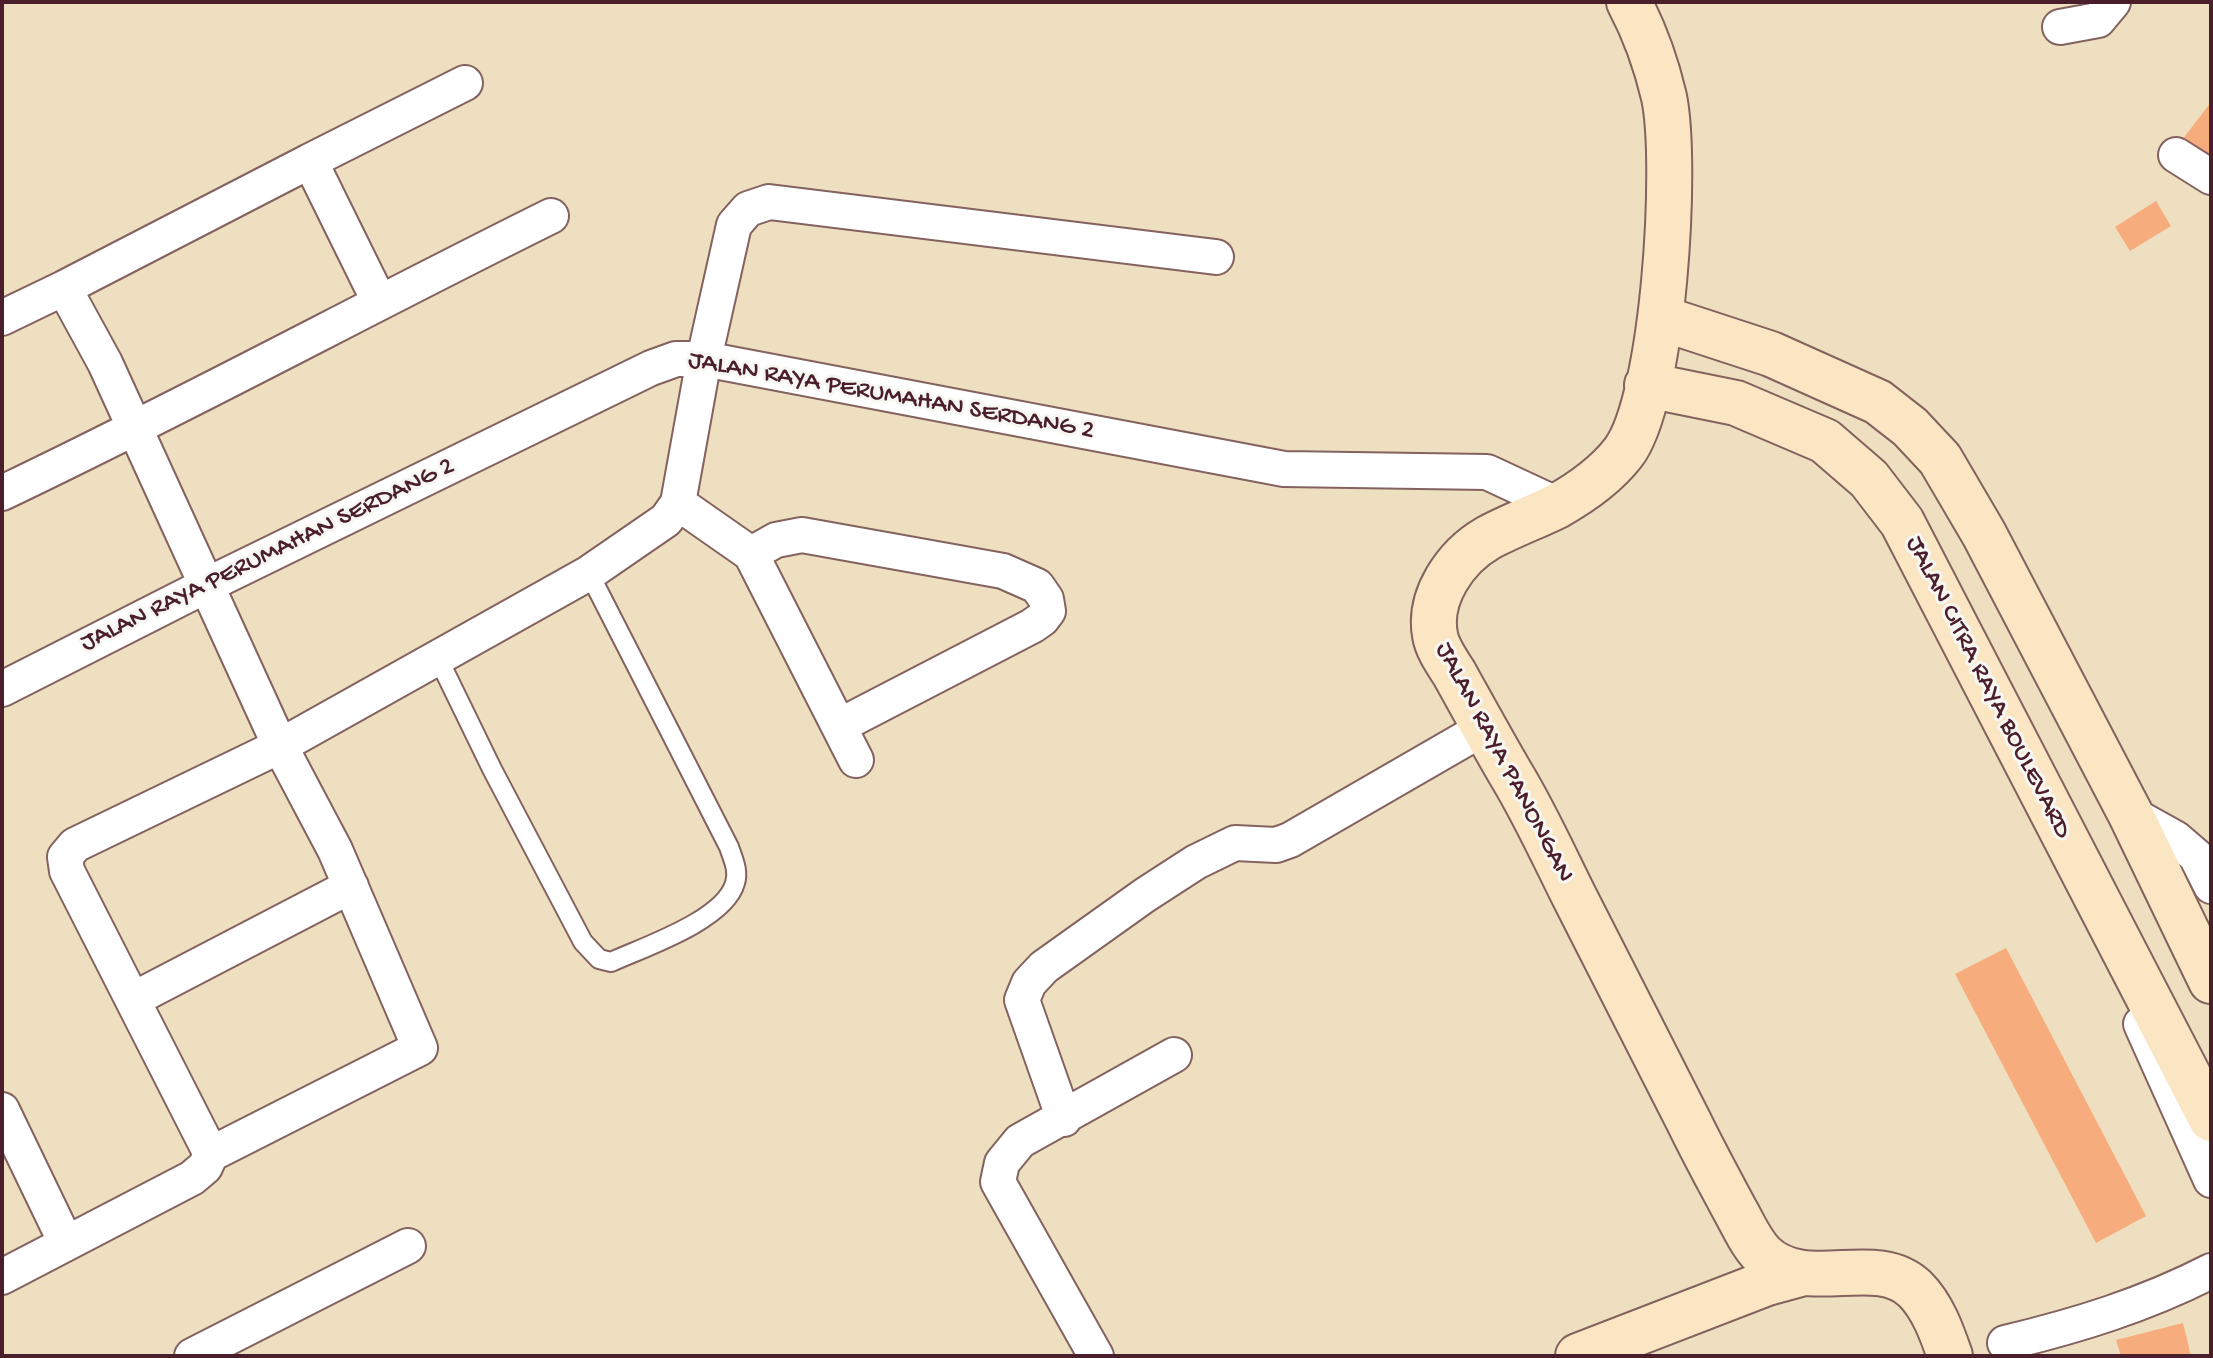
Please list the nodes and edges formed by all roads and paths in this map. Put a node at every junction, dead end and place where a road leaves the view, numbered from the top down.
1 (1629, 2) edge
2 (2113, 2) edge
3 (2060, 27) dead end
4 (465, 83) dead end
5 (2176, 155) dead end
6 (310, 161) junction
7 (2211, 177) edge
8 (551, 216) dead end
9 (1216, 257) dead end
10 (64, 288) junction
11 (379, 301) junction
12 (2, 318) edge
13 (1661, 318) junction
14 (704, 359) junction
15 (1647, 385) junction
16 (137, 429) junction
17 (2, 493) edge
18 (678, 503) junction
19 (1558, 505) junction
20 (751, 554) junction
21 (589, 573) junction
22 (207, 585) junction
23 (438, 658) junction
24 (2, 689) edge
25 (839, 726) junction
26 (1484, 728) junction
27 (280, 746) junction
28 (856, 760) dead end
29 (2130, 813) junction
30 (351, 886) junction
31 (2211, 886) edge
32 (2111, 928) junction
33 (2209, 972) edge
34 (134, 999) junction
35 (1174, 1055) dead end
36 (2, 1110) edge
37 (1064, 1119) junction
38 (2211, 1119) edge
39 (211, 1154) junction
40 (2211, 1180) edge
41 (66, 1243) junction
42 (408, 1246) dead end
43 (2211, 1271) edge
44 (1800, 1274) junction
45 (2, 1277) edge
46 (2005, 1343) dead end
47 (192, 1356) edge
48 (1096, 1356) edge
49 (1578, 1356) edge
50 (1950, 1356) edge

1 - 13 main road, JALAN RAYA PANONGAN
2 - 3 street
4 - 6 street
5 - 7 street
6 - 10 street
6 - 11 street
8 - 11 street
9 - 14 street
10 - 12 street
10 - 16 street
11 - 16 street
13 - 15 main road, JALAN RAYA PANONGAN
13 - 29 main road
14 - 18 street
14 - 19 street, JALAN RAYA PERUMAHAN SERDANG 2
14 - 22 street, JALAN RAYA PERUMAHAN SERDANG 2
15 - 19 main road, JALAN RAYA PANONGAN
15 - 32 main road, JALAN CITRA RAYA BOULEVARD
16 - 17 street
16 - 22 street
18 - 20 street
18 - 21 street
19 - 26 main road, JALAN RAYA PANONGAN
20 - 25 street
20 - 25 street
21 - 23 street
21 - 23 lane
22 - 24 street, JALAN RAYA PERUMAHAN SERDANG 2
22 - 27 street
23 - 27 street
25 - 28 street
26 - 37 street
26 - 44 main road, JALAN RAYA PANONGAN
27 - 30 street
27 - 34 street
29 - 31 street
29 - 33 main road
30 - 34 street
30 - 39 street
32 - 38 main road, JALAN CITRA RAYA BOULEVARD
32 - 40 street
34 - 39 street
35 - 37 street
36 - 41 street
37 - 48 street
39 - 41 street
41 - 45 street
42 - 47 street
43 - 46 street
44 - 49 main road
44 - 50 main road, JALAN RAYA PANONGAN

